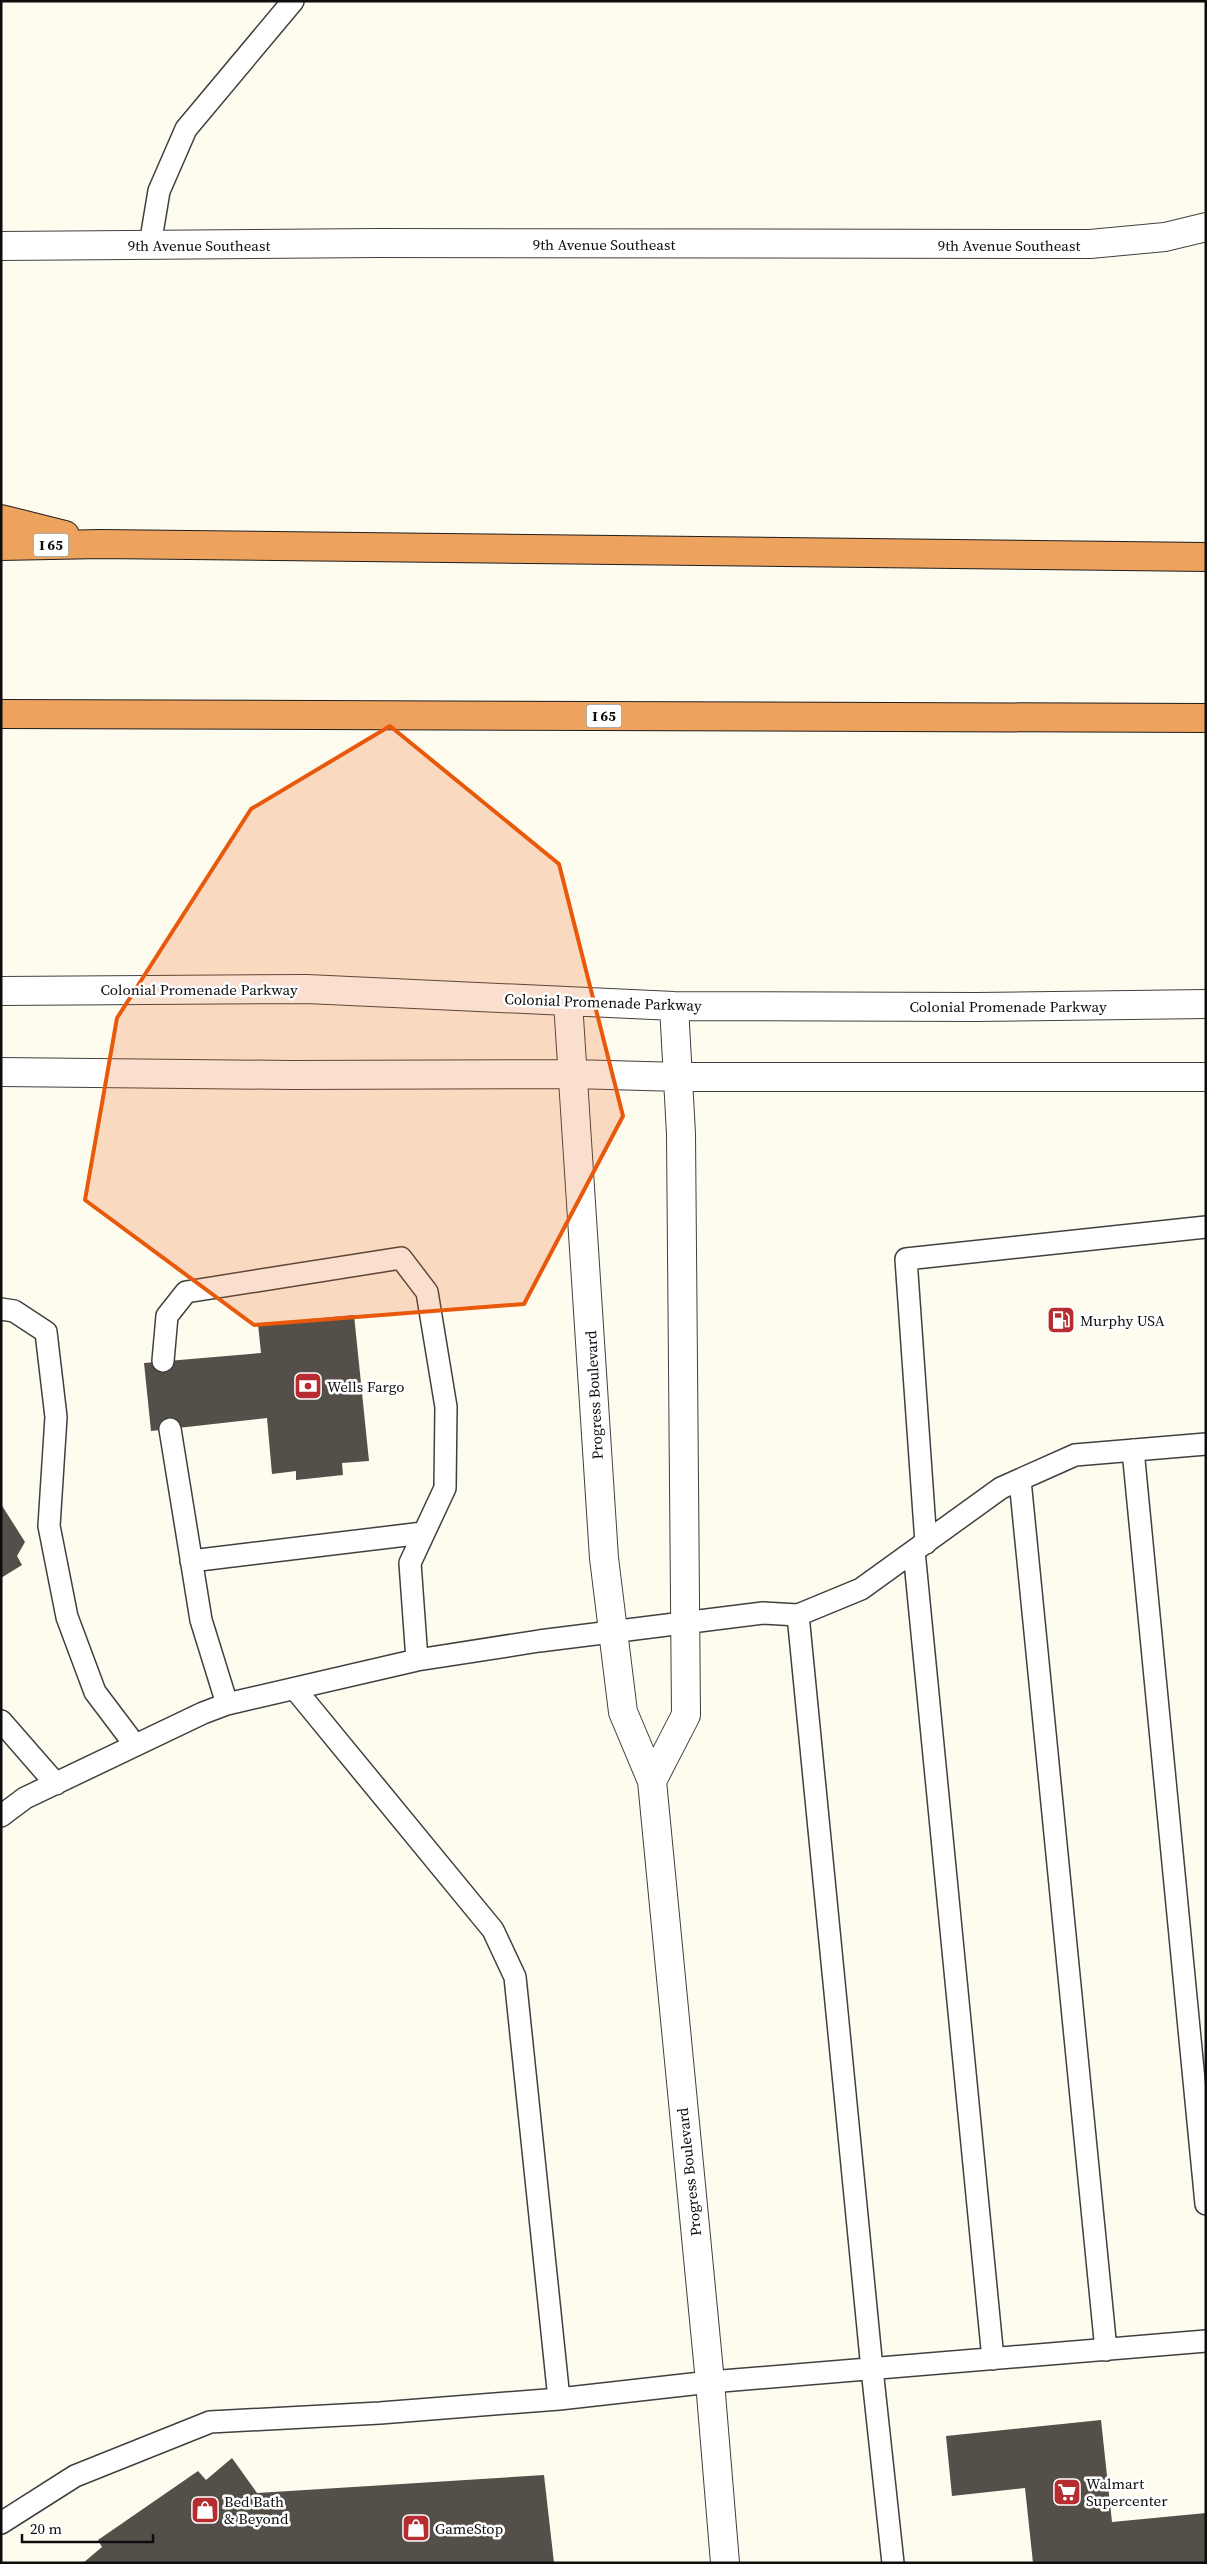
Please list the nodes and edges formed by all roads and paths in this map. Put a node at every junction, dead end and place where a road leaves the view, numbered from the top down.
1 (293, 1) edge
2 (1206, 227) edge
3 (150, 245) junction
4 (1, 246) edge
5 (1, 519) edge
6 (101, 544) junction
7 (1, 546) edge
8 (1206, 557) edge
9 (1, 714) edge
10 (1206, 718) edge
11 (1, 991) edge
12 (568, 1002) junction
13 (1206, 1004) edge
14 (674, 1006) junction
15 (1, 1072) edge
16 (573, 1074) junction
17 (680, 1077) junction
18 (1206, 1077) edge
19 (1206, 1227) edge
20 (1, 1309) edge
21 (163, 1361) dead end
22 (170, 1429) dead end
23 (1206, 1444) edge
24 (1134, 1450) junction
25 (1020, 1480) junction
26 (423, 1533) junction
27 (920, 1547) junction
28 (191, 1560) junction
29 (798, 1615) junction
30 (686, 1623) junction
31 (612, 1632) junction
32 (417, 1660) junction
33 (295, 1689) junction
34 (227, 1704) junction
35 (1, 1721) edge
36 (135, 1745) junction
37 (652, 1780) junction
38 (56, 1784) junction
39 (1, 1816) edge
40 (1206, 2204) edge
41 (1206, 2342) edge
42 (1106, 2350) junction
43 (993, 2359) junction
44 (872, 2369) junction
45 (710, 2382) junction
46 (559, 2399) junction
47 (1, 2523) edge
48 (725, 2563) edge
49 (893, 2563) edge

1 - 3 lane
2 - 3 street, 9th Avenue Southeast
3 - 4 street, 9th Avenue Southeast
5 - 6 highway
6 - 7 highway, I 65
6 - 8 highway, I 65
9 - 10 highway, I 65
11 - 12 street, Colonial Promenade Parkway
12 - 14 street, Colonial Promenade Parkway
12 - 16 street, Progress Boulevard
13 - 14 street, Colonial Promenade Parkway
14 - 17 street
15 - 16 street
16 - 17 street
16 - 31 street, Progress Boulevard
17 - 18 street
17 - 30 street
19 - 27 lane
20 - 36 lane
21 - 26 lane
22 - 28 lane
23 - 24 lane
24 - 25 lane
24 - 40 lane
25 - 27 lane
25 - 42 lane
26 - 28 lane
26 - 32 lane
27 - 29 lane
27 - 43 lane
28 - 34 lane
29 - 30 lane
29 - 44 lane
30 - 31 lane
30 - 37 street
31 - 32 lane
31 - 37 street, Progress Boulevard
32 - 33 lane
33 - 34 lane
33 - 46 lane
34 - 36 lane
35 - 38 lane
36 - 38 lane
37 - 45 street, Progress Boulevard
38 - 39 lane
41 - 42 lane
42 - 43 lane
43 - 44 lane
44 - 45 lane
44 - 49 lane
45 - 46 lane
45 - 48 street, Progress Boulevard
46 - 47 lane

